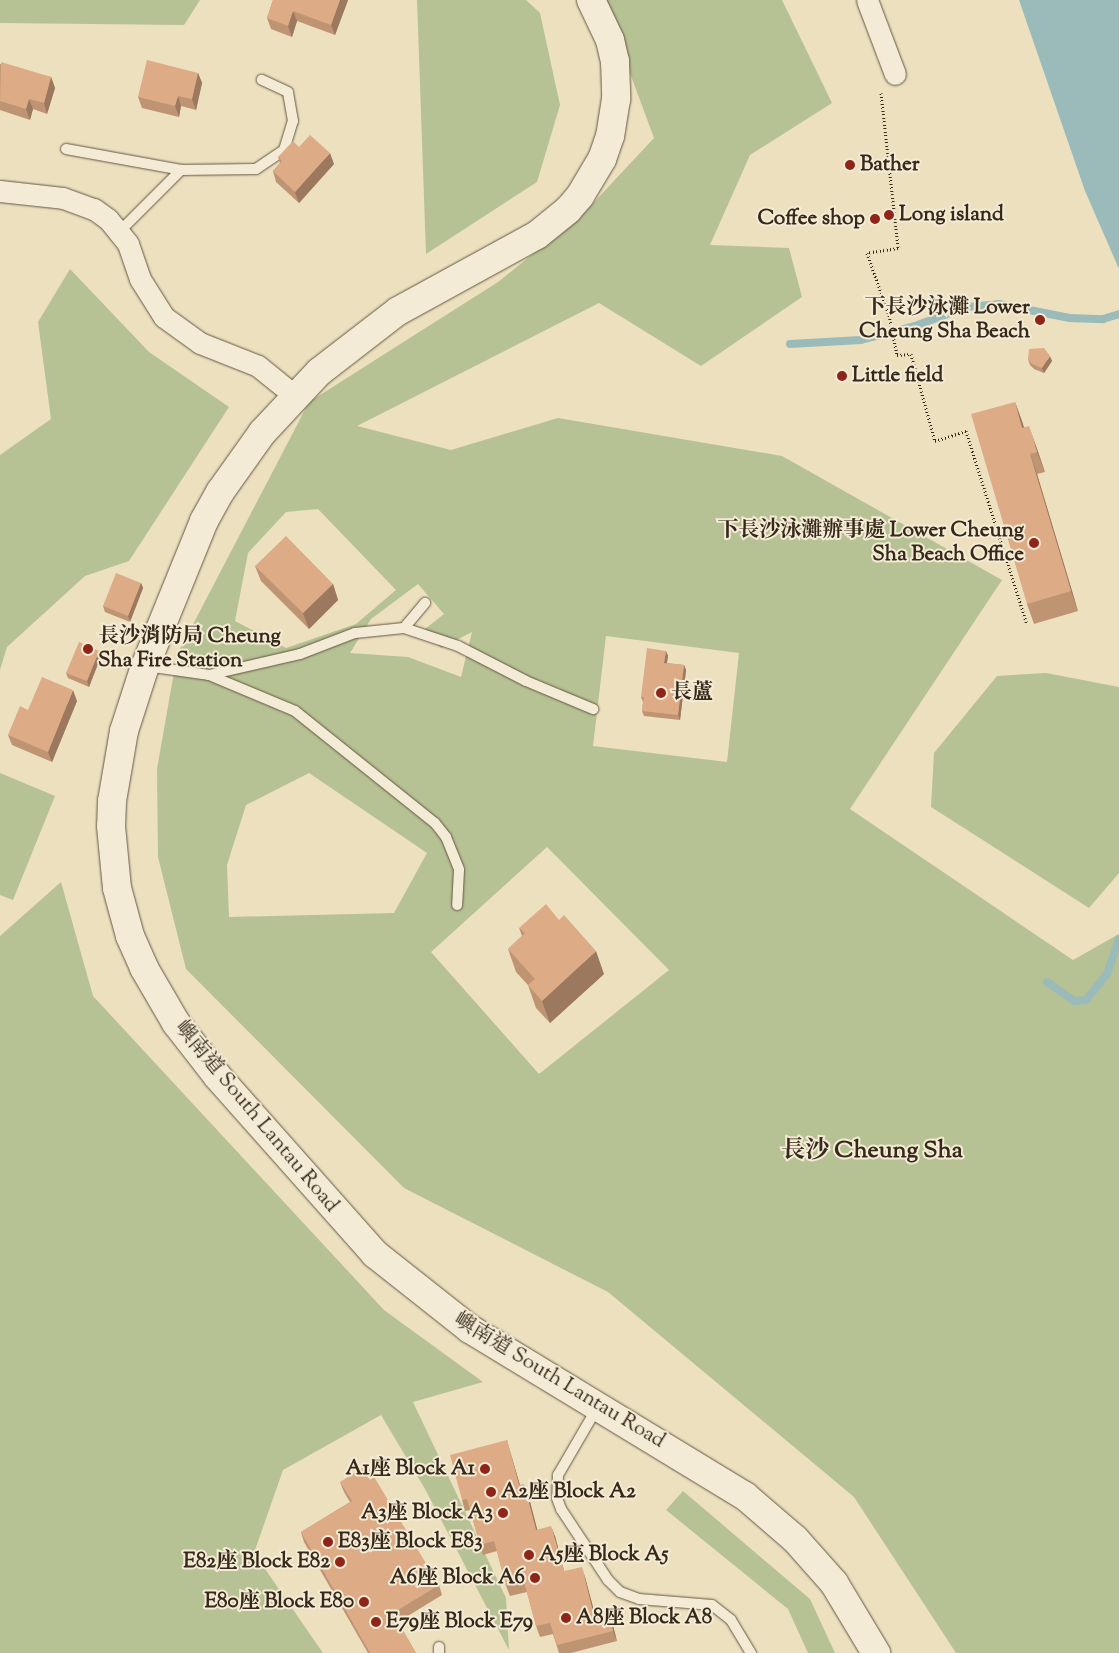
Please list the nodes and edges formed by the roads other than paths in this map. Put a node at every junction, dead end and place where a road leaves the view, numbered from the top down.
1 (591, 0) edge
2 (866, 0) edge
3 (895, 74) road end
4 (262, 80) dead end
5 (66, 149) dead end
6 (181, 170) junction
7 (0, 191) edge
8 (119, 232) junction
9 (295, 396) junction
10 (425, 603) dead end
11 (404, 628) junction
12 (145, 666) junction
13 (209, 675) junction
14 (593, 709) dead end
15 (457, 905) dead end
16 (598, 1405) junction
17 (751, 1653) edge
18 (876, 1653) edge

1 - 9 main road, 嶼南道 South Lantau Road
2 - 3 street
4 - 6 lane
5 - 6 lane
6 - 8 lane
7 - 8 street
8 - 9 street
9 - 12 main road, 嶼南道 South Lantau Road
10 - 11 lane
11 - 13 lane
11 - 14 lane
12 - 13 lane
12 - 16 main road, 嶼南道 South Lantau Road
13 - 15 lane
16 - 17 lane
16 - 18 main road, 嶼南道 South Lantau Road

